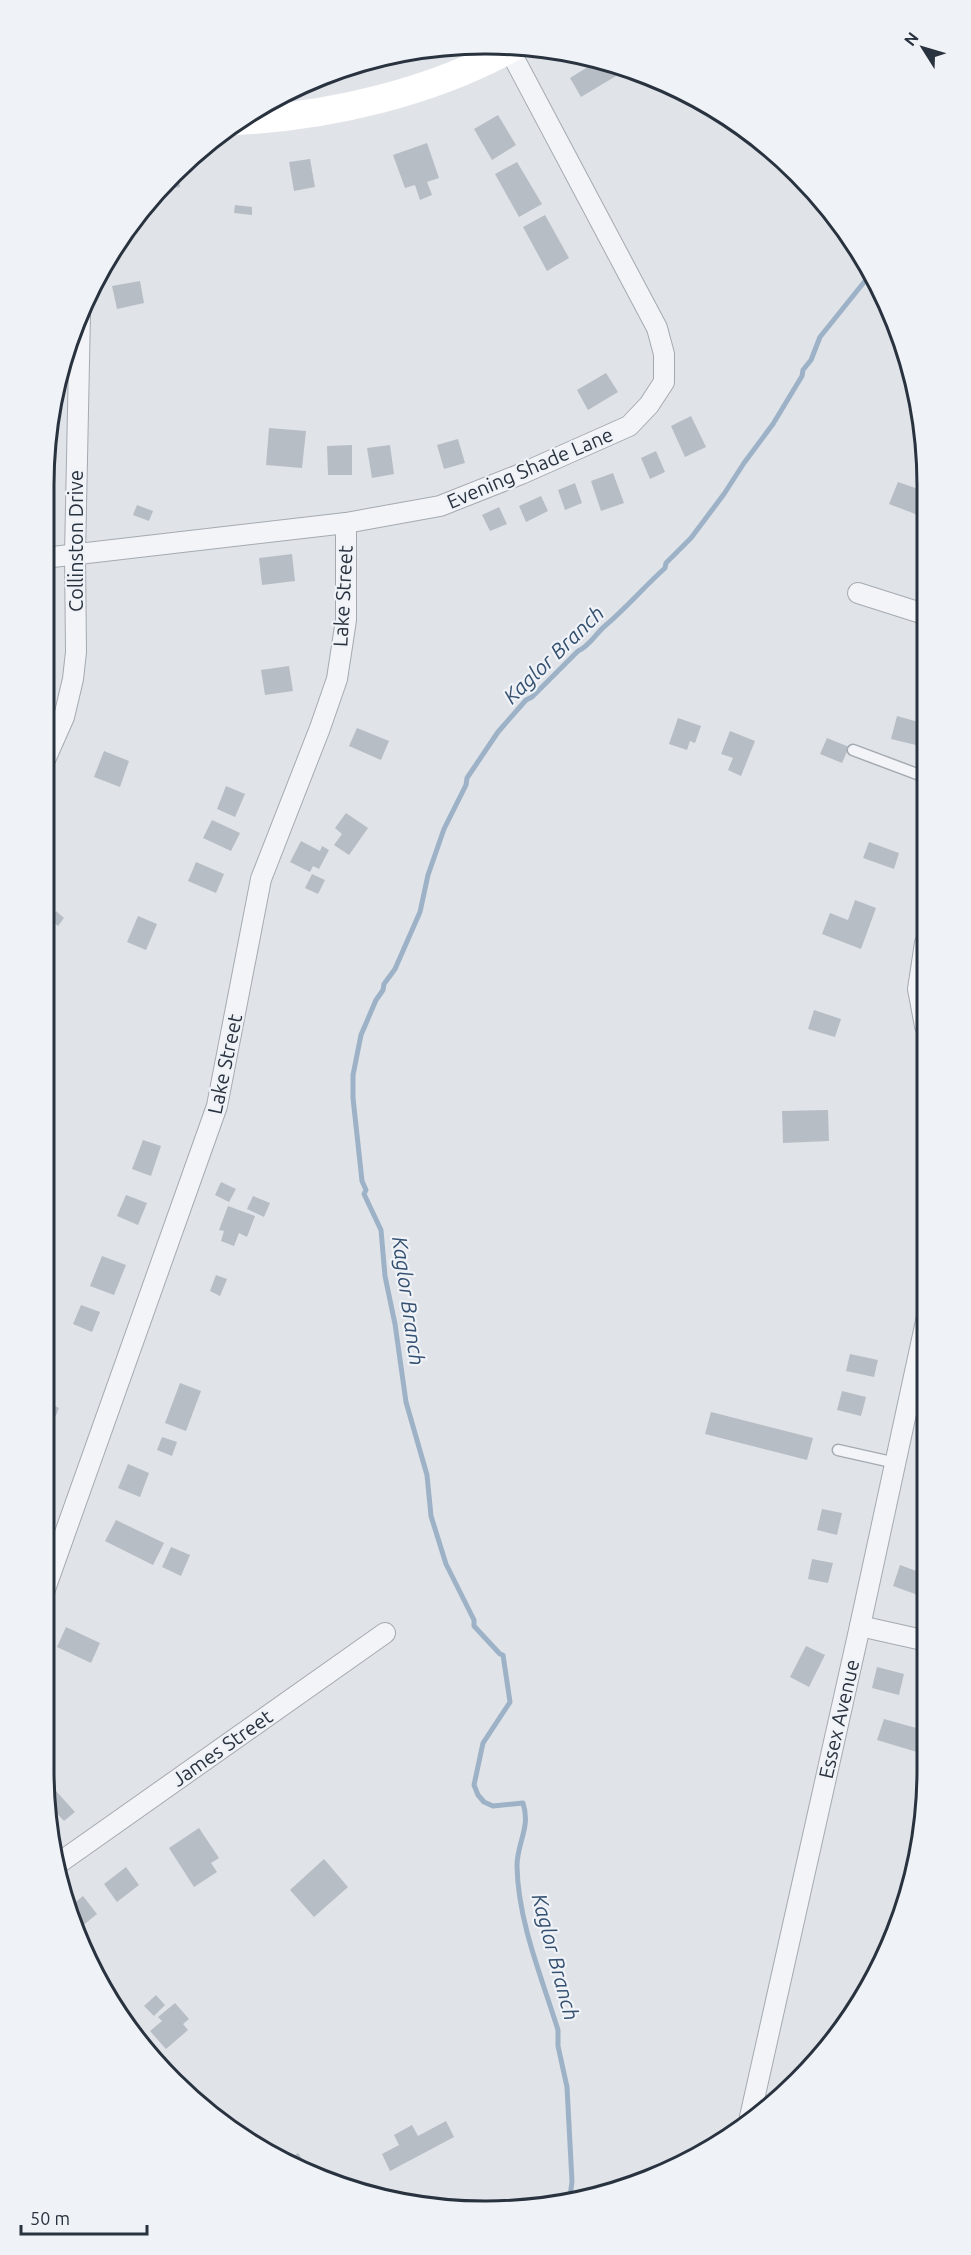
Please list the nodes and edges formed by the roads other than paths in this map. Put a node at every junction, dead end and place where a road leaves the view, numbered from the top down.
1 (497, 54) edge
2 (516, 55) edge
3 (258, 119) edge
4 (80, 338) edge
5 (346, 523) junction
6 (75, 555) junction
7 (54, 557) edge
8 (858, 593) dead end
9 (917, 612) edge
10 (54, 740) edge
11 (853, 750) dead end
12 (917, 774) edge
13 (917, 1364) edge
14 (838, 1450) dead end
15 (896, 1463) junction
16 (54, 1564) edge
17 (860, 1626) junction
18 (385, 1633) dead end
19 (917, 1639) edge
20 (64, 1860) edge
21 (752, 2109) edge

1 - 3 street
2 - 5 street, Evening Shade Lane
4 - 6 street, Collinston Drive
5 - 6 street, Evening Shade Lane
5 - 16 street, Lake Street
6 - 7 street, Evening Shade Lane
6 - 10 street, Collinston Drive
8 - 9 street
11 - 12 lane
13 - 15 street, Essex Avenue
14 - 15 lane
15 - 17 street, Essex Avenue
17 - 19 street
17 - 21 street, Essex Avenue
18 - 20 street, James Street

